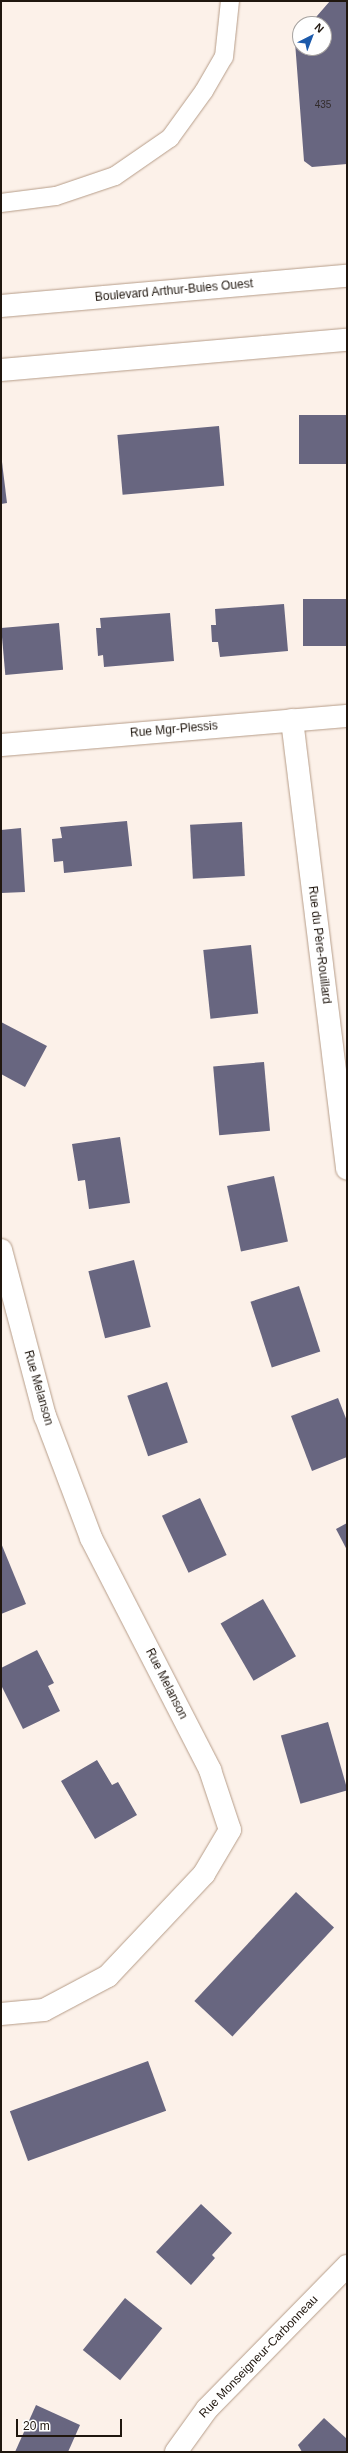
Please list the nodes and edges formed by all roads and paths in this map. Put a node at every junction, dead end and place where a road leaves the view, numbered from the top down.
1 (230, 1) edge
2 (1, 202) edge
3 (347, 276) edge
4 (1, 306) edge
5 (347, 340) edge
6 (1, 370) edge
7 (347, 716) edge
8 (292, 720) junction
9 (1, 745) edge
10 (347, 1169) edge
11 (1, 1250) edge
12 (1, 2014) edge
13 (347, 2266) edge
14 (176, 2452) edge

1 - 2 lane
3 - 4 street, Boulevard Arthur-Buies Ouest
5 - 6 street
7 - 8 street, Rue Mgr-Plessis
8 - 9 street, Rue Mgr-Plessis
8 - 10 street, Rue du Père-Rouillard
11 - 12 street, Rue Melanson
13 - 14 street, Rue Monseigneur-Carbonneau

